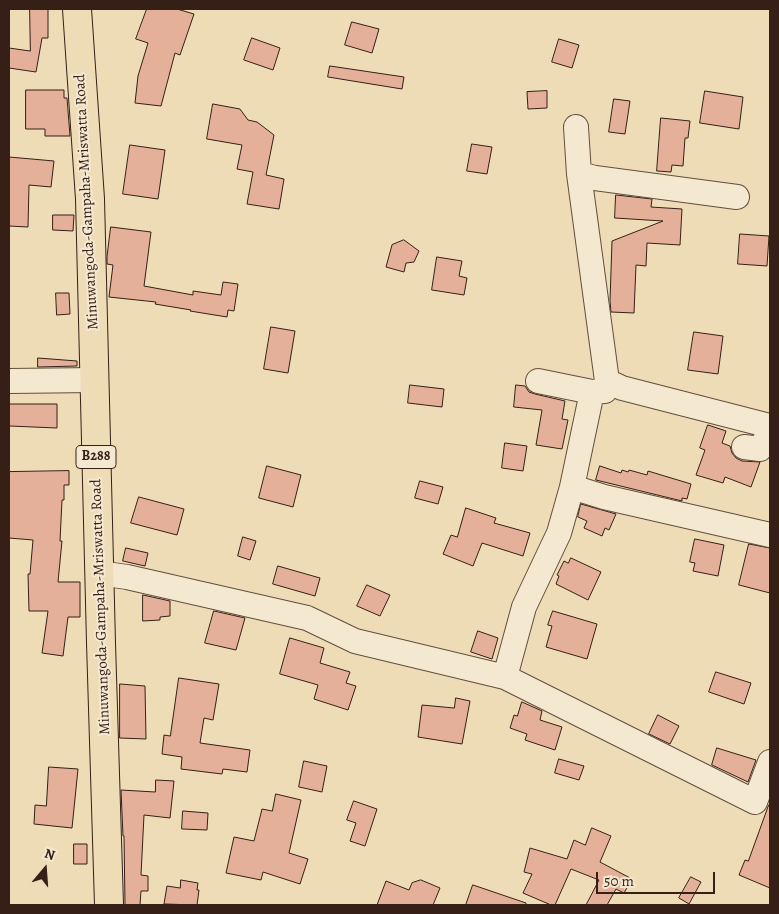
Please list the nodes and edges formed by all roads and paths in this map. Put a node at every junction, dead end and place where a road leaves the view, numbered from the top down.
1 (77, 9) edge
2 (576, 126) dead end
3 (578, 174) junction
4 (737, 197) dead end
5 (94, 380) junction
6 (9, 381) edge
7 (538, 381) dead end
8 (600, 387) junction
9 (770, 426) edge
10 (770, 431) edge
11 (744, 447) dead end
12 (572, 487) junction
13 (770, 535) edge
14 (99, 573) junction
15 (505, 677) junction
16 (770, 762) edge
17 (109, 905) edge

1 - 5 main road, Minuwangoda-Gampaha-Mriswatta Road / B288
2 - 3 street
3 - 4 street
3 - 8 street
5 - 6 street
5 - 14 main road, Minuwangoda-Gampaha-Mriswatta Road / B288
7 - 8 street
8 - 9 street
8 - 12 street
10 - 11 street
12 - 13 street
12 - 15 street
14 - 15 street
14 - 17 main road, Minuwangoda-Gampaha-Mriswatta Road / B288
15 - 16 street

